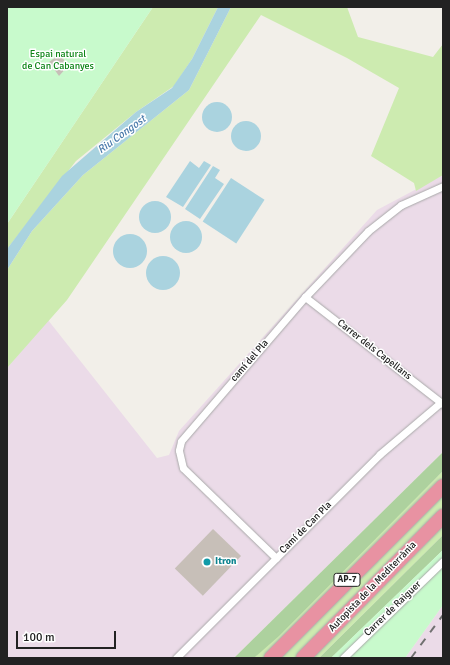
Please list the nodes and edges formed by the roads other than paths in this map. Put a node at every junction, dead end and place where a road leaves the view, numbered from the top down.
1 (443, 186) edge
2 (305, 297) junction
3 (442, 403) edge
4 (443, 486) edge
5 (443, 516) edge
6 (276, 558) junction
7 (443, 561) edge
8 (176, 658) edge
9 (271, 658) edge
10 (303, 658) edge
11 (343, 658) edge

1 - 2 street, camí del Pla
2 - 3 street, Carrer dels Capellans
2 - 6 street, camí del Pla
3 - 6 street, Camí de Can Pla
4 - 9 highway, AP-7
5 - 10 highway, Autopista de la Mediterrània / AP-7
6 - 8 street, Camí de Can Pla
7 - 11 street, Carrer de Raiguer

